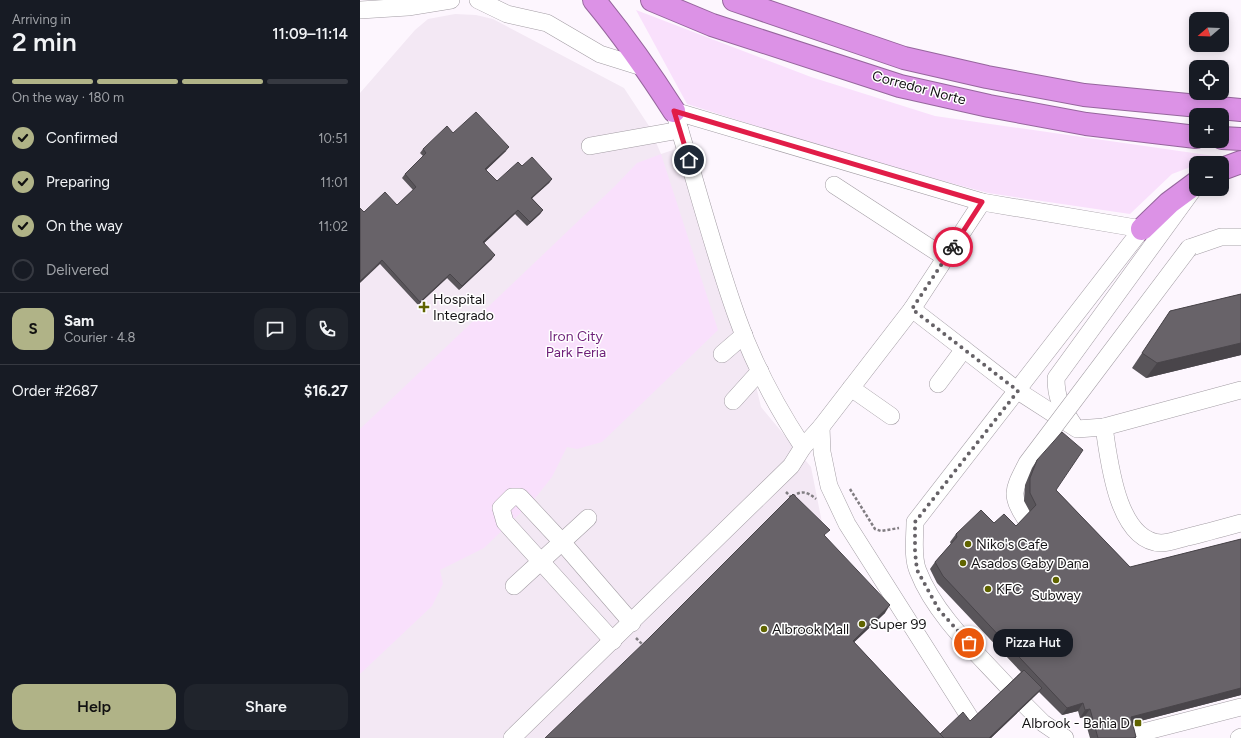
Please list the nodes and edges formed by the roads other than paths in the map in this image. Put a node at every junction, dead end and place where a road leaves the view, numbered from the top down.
1 (451, 0) edge
2 (478, 0) edge
3 (594, 0) edge
4 (652, 0) edge
5 (734, 0) edge
6 (360, 10) edge
7 (648, 69) junction
8 (1241, 110) edge
9 (677, 120) junction
10 (1189, 136) edge
11 (1229, 138) edge
12 (1241, 139) edge
13 (590, 146) dead end
14 (1241, 162) edge
15 (1229, 167) edge
16 (834, 185) dead end
17 (1189, 190) edge
18 (1189, 195) edge
19 (982, 202) junction
20 (1142, 230) junction
21 (1241, 238) edge
22 (946, 258) junction
23 (912, 309) junction
24 (744, 335) junction
25 (964, 349) junction
26 (722, 354) dead end
27 (760, 372) junction
28 (938, 384) dead end
29 (851, 388) junction
30 (1241, 390) edge
31 (1018, 391) junction
32 (733, 401) dead end
33 (891, 416) dead end
34 (821, 427) junction
35 (1104, 428) junction
36 (1077, 429) junction
37 (803, 447) junction
38 (588, 518) dead end
39 (1025, 518) edge
40 (1241, 523) edge
41 (562, 542) junction
42 (542, 561) junction
43 (514, 586) dead end
44 (632, 622) junction
45 (613, 641) junction
46 (1008, 687) edge
47 (1025, 705) edge
48 (1241, 707) edge
49 (972, 721) edge
50 (512, 738) edge
51 (1065, 738) edge
52 (1106, 738) edge

1 - 6 street
2 - 7 street
3 - 7 highway
4 - 10 highway, Corredor Norte
5 - 8 highway, Corredor Norte
7 - 9 highway
9 - 13 street
9 - 19 street
9 - 24 street
11 - 12 highway
14 - 15 highway
16 - 22 street
17 - 20 highway
18 - 36 street
19 - 20 street
19 - 22 street
20 - 31 street
21 - 39 street, bridge
22 - 23 street
23 - 25 street
23 - 29 street
24 - 26 street
24 - 27 street
25 - 28 street
25 - 31 street
27 - 32 street
27 - 37 street
29 - 33 street
29 - 34 street
30 - 35 street
31 - 36 street
31 - 46 street
34 - 37 street
34 - 49 street
35 - 36 street
35 - 40 street
37 - 44 street
38 - 41 street
41 - 42 street
41 - 42 street
41 - 44 street
42 - 43 street
42 - 45 street
44 - 45 street
45 - 50 street
47 - 51 street
48 - 52 street

